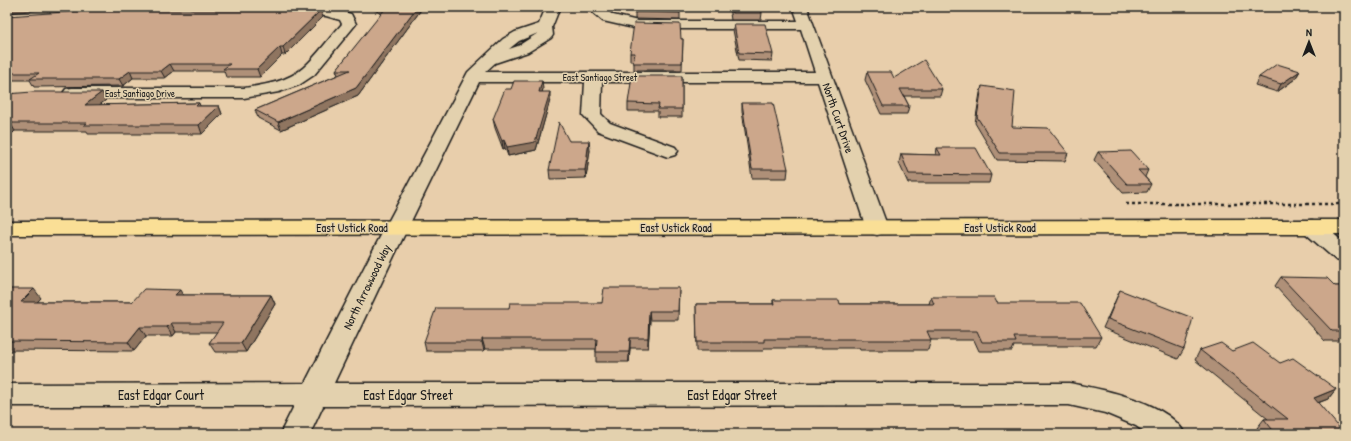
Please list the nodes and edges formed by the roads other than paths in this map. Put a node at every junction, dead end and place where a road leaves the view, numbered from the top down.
1 (553, 7) edge
2 (800, 7) edge
3 (597, 10) dead end
4 (279, 11) edge
5 (806, 25) junction
6 (473, 77) junction
7 (594, 77) junction
8 (823, 77) junction
9 (60, 93) edge
10 (668, 151) dead end
11 (1312, 227) junction
12 (7, 228) edge
13 (396, 228) junction
14 (877, 228) junction
15 (1343, 228) edge
16 (1344, 255) edge
17 (7, 395) edge
18 (314, 395) junction
19 (295, 434) edge
20 (1170, 434) edge

1 - 6 street, North Arrowwood Way
2 - 5 street, North Curt Drive
3 - 5 street
4 - 9 street, East Santiago Drive
5 - 8 street, North Curt Drive
6 - 7 street, East Santiago Street
6 - 13 street, North Arrowwood Way
7 - 8 street, East Santiago Street
7 - 10 street
8 - 14 street, North Curt Drive
11 - 14 main road, East Ustick Road
11 - 15 main road, East Ustick Road
11 - 16 street
12 - 13 main road, East Ustick Road
13 - 14 main road, East Ustick Road
13 - 18 street, North Arrowwood Way
17 - 18 street, East Edgar Court
18 - 19 street, North Arrowwood Way
18 - 20 street, East Edgar Street

